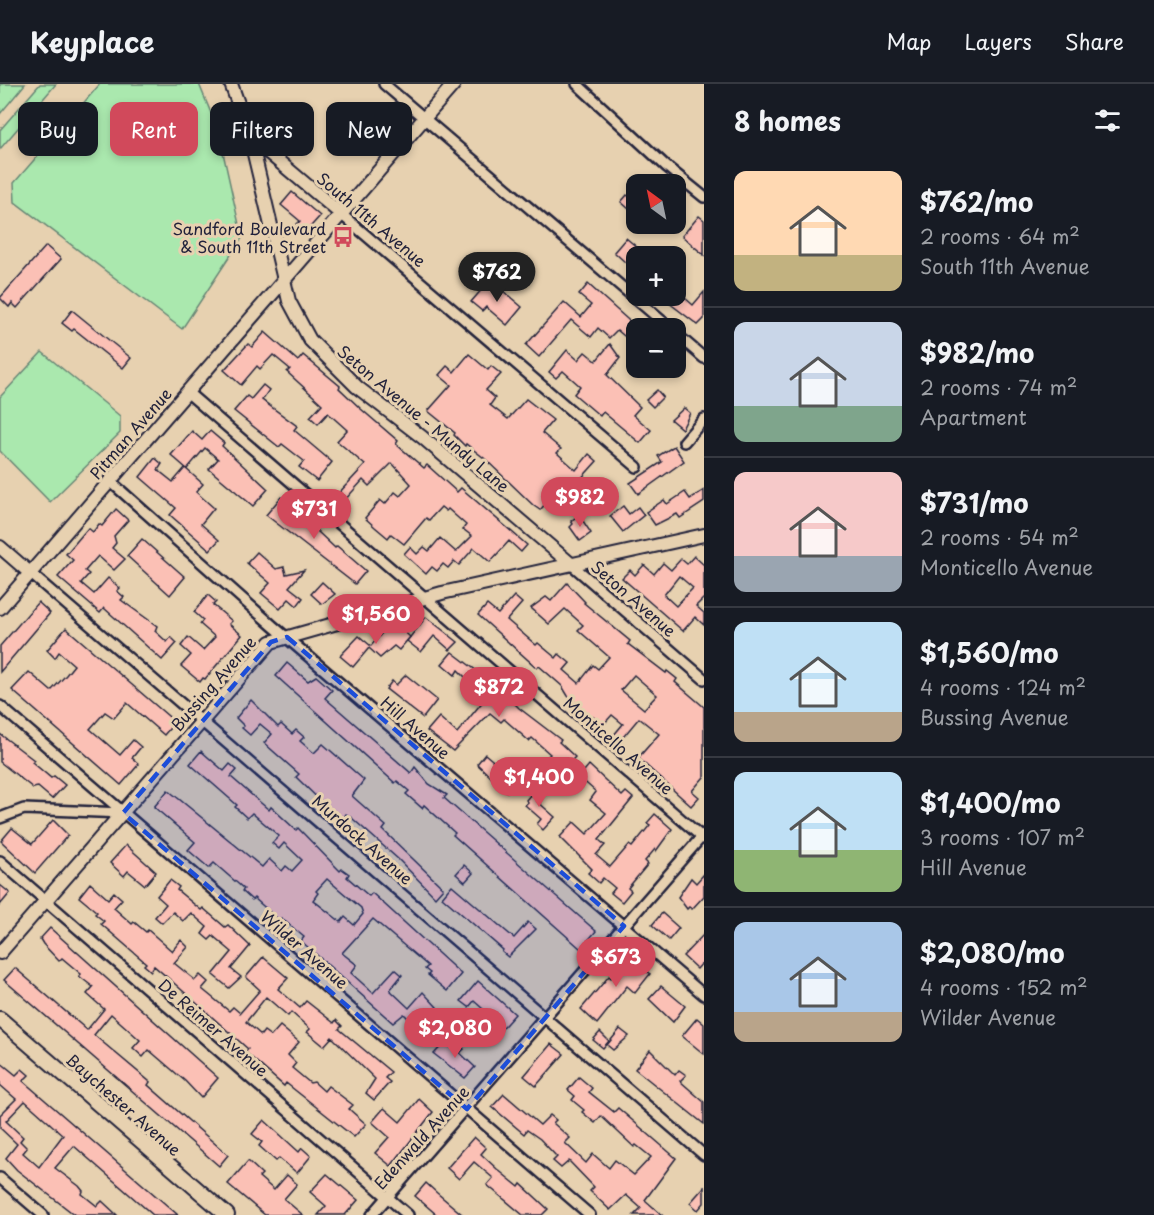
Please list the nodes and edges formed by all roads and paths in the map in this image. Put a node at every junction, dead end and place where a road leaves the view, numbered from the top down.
1 (231, 84) edge
2 (384, 84) edge
3 (454, 84) edge
4 (577, 84) edge
5 (237, 102) edge
6 (424, 119) junction
7 (255, 156) edge
8 (273, 156) edge
9 (704, 197) edge
10 (342, 214) junction
11 (284, 279) junction
12 (658, 318) edge
13 (686, 342) edge
14 (704, 358) edge
15 (187, 392) junction
16 (704, 419) edge
17 (684, 442) dead end
18 (637, 467) dead end
19 (110, 481) junction
20 (704, 535) edge
21 (0, 547) edge
22 (571, 564) junction
23 (30, 573) junction
24 (425, 598) junction
25 (0, 608) edge
26 (287, 638) junction
27 (704, 679) edge
28 (0, 706) edge
29 (202, 722) junction
30 (123, 813) junction
31 (0, 818) edge
32 (703, 837) edge
33 (0, 861) edge
34 (47, 901) junction
35 (624, 926) junction
36 (0, 953) edge
37 (704, 995) edge
38 (545, 1018) junction
39 (0, 1019) edge
40 (467, 1108) junction
41 (704, 1155) edge
42 (0, 1178) edge
43 (387, 1197) junction
44 (43, 1215) edge
45 (227, 1215) edge
46 (372, 1215) edge
47 (408, 1215) edge
48 (590, 1215) edge

1 - 5 street, Seton Avenue - Mundy Lane
2 - 6 street
3 - 6 street, Pitman Avenue
4 - 9 street
6 - 10 street, Pitman Avenue
6 - 12 street
7 - 11 street, Seton Avenue - Mundy Lane
8 - 10 street, South 11th Avenue
10 - 11 street, Pitman Avenue
10 - 18 street, South 11th Avenue
11 - 15 street, Pitman Avenue
11 - 22 street, Seton Avenue - Mundy Lane
13 - 14 street
15 - 19 street, Pitman Avenue
15 - 24 street, Monticello Avenue
16 - 17 street
19 - 23 street, Pitman Avenue
19 - 26 street, Hill Avenue
20 - 22 street, Bussing Avenue
21 - 23 street, Murdock Avenue
22 - 24 street, Bussing Avenue
22 - 27 street, Seton Avenue
23 - 25 street, Pitman Avenue
23 - 29 street, Murdock Avenue
24 - 26 street, Bussing Avenue
24 - 32 street, Monticello Avenue
26 - 29 street, Bussing Avenue
26 - 35 street, Hill Avenue
28 - 30 street, Wilder Avenue
29 - 30 street, Bussing Avenue
29 - 38 street, Murdock Avenue
30 - 31 street
30 - 34 street, Bussing Avenue
30 - 40 street, Wilder Avenue
32 - 35 street, Edenwald Avenue
33 - 34 street, De Reimer Avenue
34 - 36 street, Bussing Avenue
34 - 43 street, De Reimer Avenue
35 - 37 street, Hill Avenue
35 - 38 street, Edenwald Avenue
38 - 40 street, Edenwald Avenue
38 - 41 street, Murdock Avenue
39 - 45 main road, Baychester Avenue
40 - 43 street, Edenwald Avenue
40 - 48 street, Wilder Avenue
42 - 44 street
43 - 46 street, Edenwald Avenue
43 - 47 street, De Reimer Avenue

